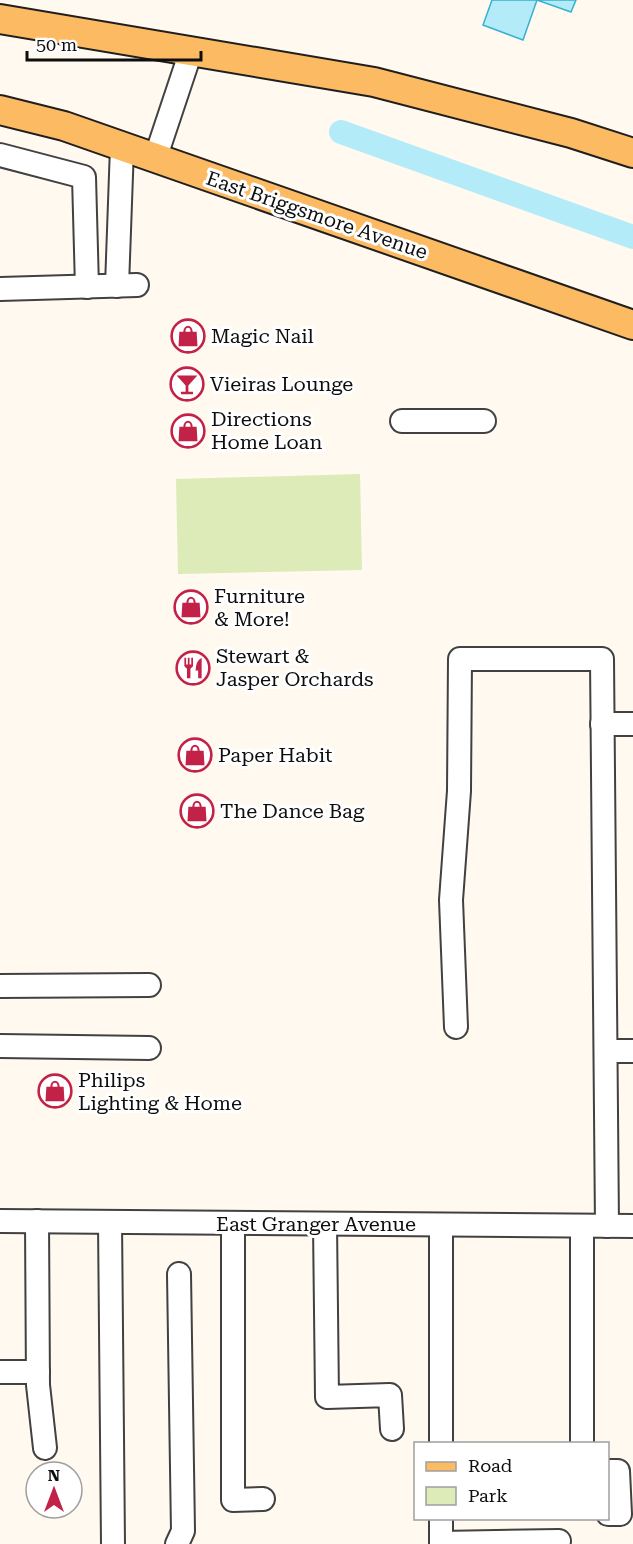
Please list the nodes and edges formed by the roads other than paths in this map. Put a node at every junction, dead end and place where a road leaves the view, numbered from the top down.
1 (0, 19) edge
2 (191, 51) junction
3 (0, 110) edge
4 (122, 147) junction
5 (633, 153) edge
6 (0, 155) edge
7 (155, 159) junction
8 (87, 287) junction
9 (0, 289) edge
10 (633, 325) edge
11 (402, 421) dead end
12 (484, 421) dead end
13 (602, 724) junction
14 (633, 724) edge
15 (149, 985) dead end
16 (0, 986) edge
17 (456, 1026) dead end
18 (0, 1046) edge
19 (149, 1048) dead end
20 (606, 1051) junction
21 (633, 1051) edge
22 (0, 1221) edge
23 (37, 1221) junction
24 (110, 1222) junction
25 (233, 1223) junction
26 (325, 1224) junction
27 (441, 1225) junction
28 (582, 1226) junction
29 (607, 1226) junction
30 (633, 1226) edge
31 (179, 1274) dead end
32 (0, 1372) edge
33 (38, 1372) junction
34 (392, 1429) dead end
35 (441, 1442) edge
36 (582, 1442) edge
37 (45, 1448) dead end
38 (609, 1471) edge
39 (263, 1499) dead end
40 (609, 1514) edge
41 (441, 1520) edge
42 (559, 1541) dead end
43 (113, 1544) edge
44 (177, 1544) edge

1 - 2 main road
2 - 5 main road
2 - 7 street
3 - 4 main road, East Briggsmore Avenue
4 - 7 main road, East Briggsmore Avenue
4 - 8 street
6 - 8 street
7 - 10 main road, East Briggsmore Avenue
8 - 9 street
11 - 12 street
13 - 14 street
13 - 17 street
13 - 20 street
15 - 16 street
18 - 19 street
20 - 21 street
20 - 29 street
22 - 23 street, East Granger Avenue
23 - 24 street, East Granger Avenue
23 - 33 street
24 - 25 street, East Granger Avenue
24 - 43 street
25 - 26 street, East Granger Avenue
25 - 39 street
26 - 27 street, East Granger Avenue
26 - 34 street
27 - 28 street, East Granger Avenue
27 - 35 street
28 - 29 street, East Granger Avenue
28 - 36 street
29 - 30 street, East Granger Avenue
31 - 44 street
32 - 33 street
33 - 37 street
38 - 40 street
41 - 42 street

